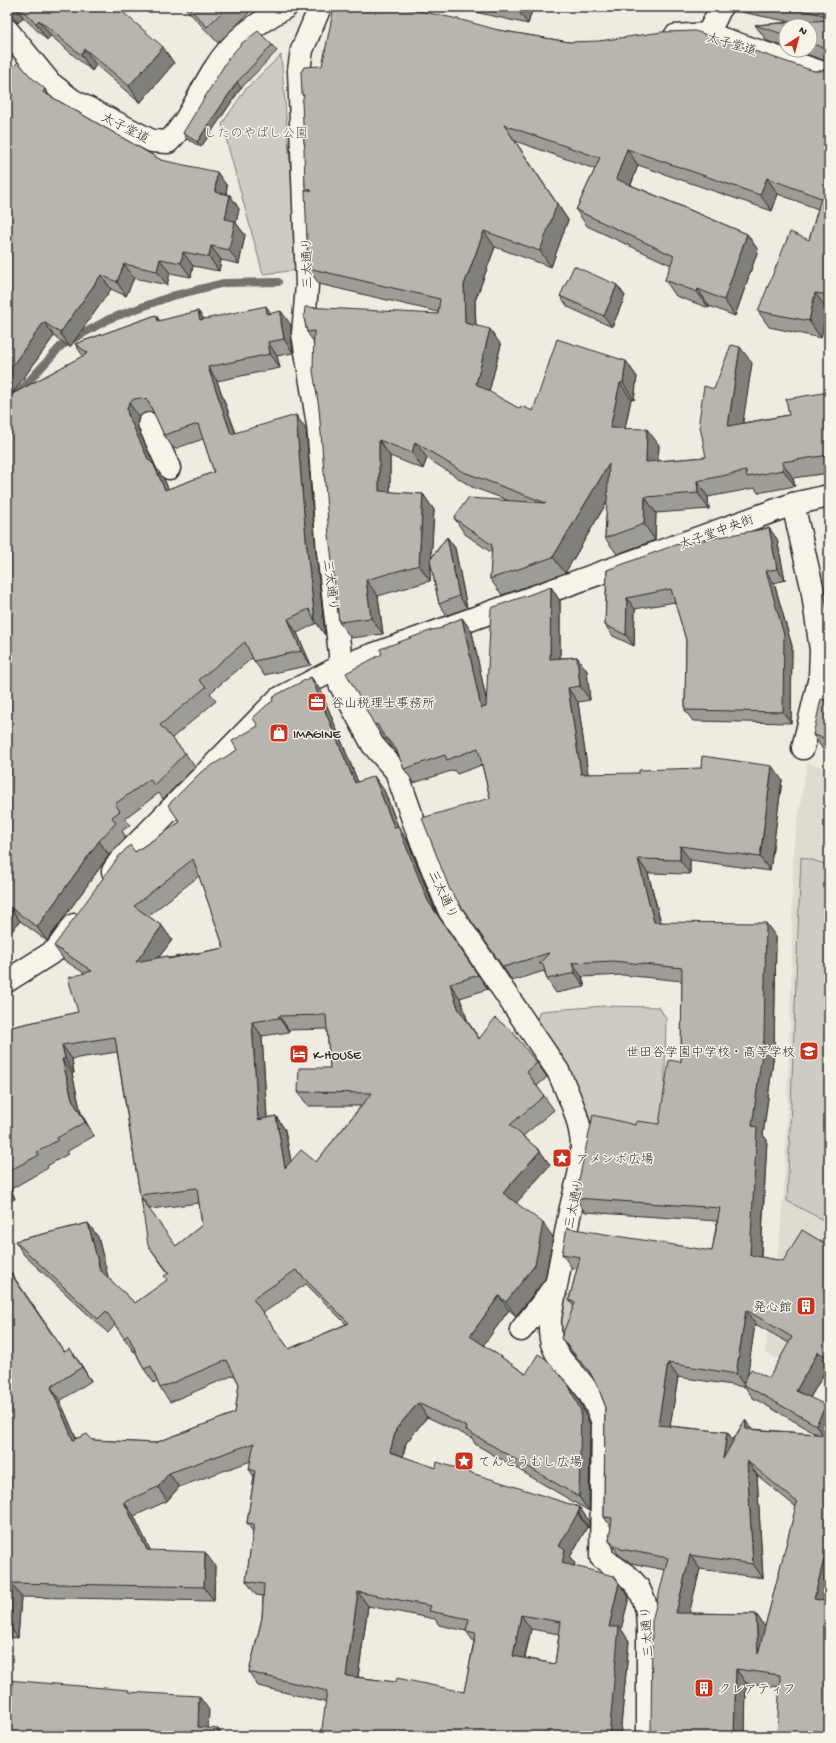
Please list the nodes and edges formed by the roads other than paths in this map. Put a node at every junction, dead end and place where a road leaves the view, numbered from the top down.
1 (286, 7) edge
2 (320, 7) edge
3 (721, 7) edge
4 (7, 30) edge
5 (708, 34) junction
6 (654, 39) edge
7 (829, 75) edge
8 (149, 424) dead end
9 (169, 468) dead end
10 (829, 496) edge
11 (793, 504) junction
12 (341, 666) junction
13 (803, 748) dead end
14 (101, 888) edge
15 (88, 906) edge
16 (7, 980) edge
17 (557, 1281) junction
18 (521, 1330) dead end
19 (648, 1736) edge

1 - 4 street, 太子堂道
2 - 12 street, 三太通り
3 - 5 street
5 - 6 street, 太子堂道
5 - 7 street, 太子堂道
8 - 9 street
10 - 11 street, 太子堂中央街
11 - 12 street, 太子堂中央街
11 - 13 street
12 - 14 street, 太子堂中央街
12 - 17 street, 三太通り
15 - 16 street
17 - 18 street
17 - 19 street, 三太通り

